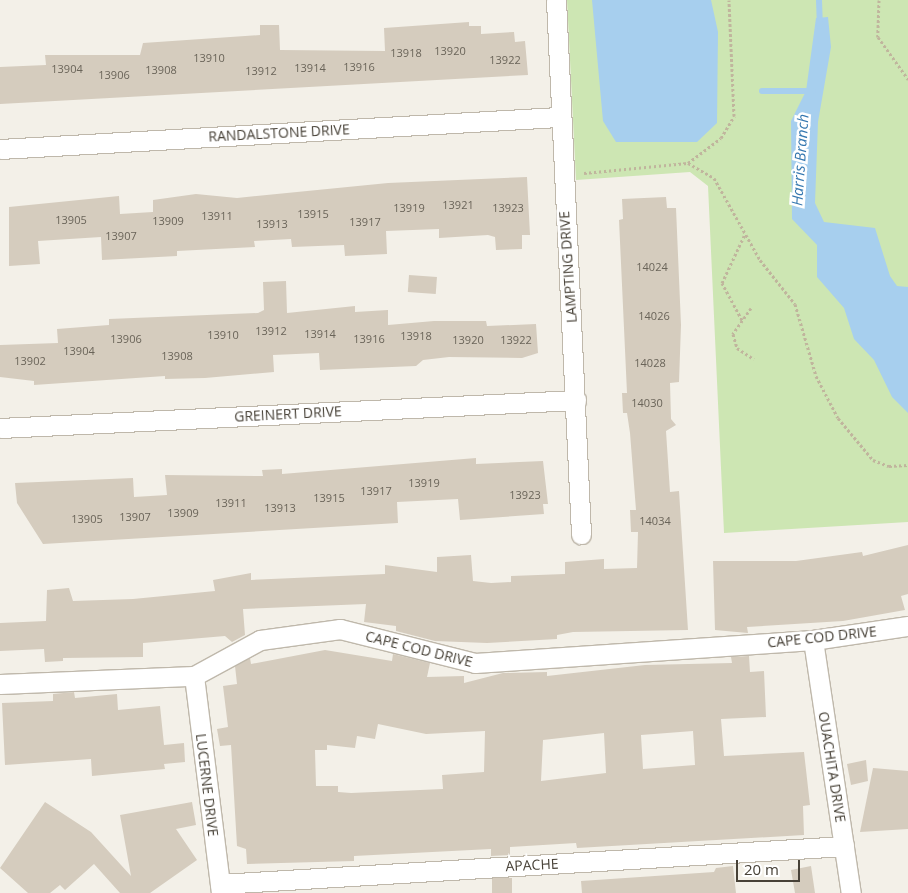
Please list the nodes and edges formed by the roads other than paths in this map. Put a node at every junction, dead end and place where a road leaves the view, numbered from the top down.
1 (556, 0) edge
2 (558, 117) junction
3 (0, 149) edge
4 (576, 400) junction
5 (0, 428) edge
6 (581, 534) dead end
7 (908, 626) edge
8 (812, 640) junction
9 (194, 676) junction
10 (0, 684) edge
11 (844, 846) junction
12 (221, 889) edge
13 (851, 893) edge

1 - 2 street, LAMPTING DRIVE
2 - 3 street, RANDALSTONE DRIVE
2 - 4 street, LAMPTING DRIVE
4 - 5 street, GREINERT DRIVE
4 - 6 street, LAMPTING DRIVE
7 - 8 street, CAPE COD DRIVE
8 - 9 street, CAPE COD DRIVE
8 - 11 street, OUACHITA DRIVE
9 - 10 street, CAPE COD DRIVE
9 - 12 street, LUCERNE DRIVE
11 - 12 street, APACHE
11 - 13 street, OUACHITA DRIVE

